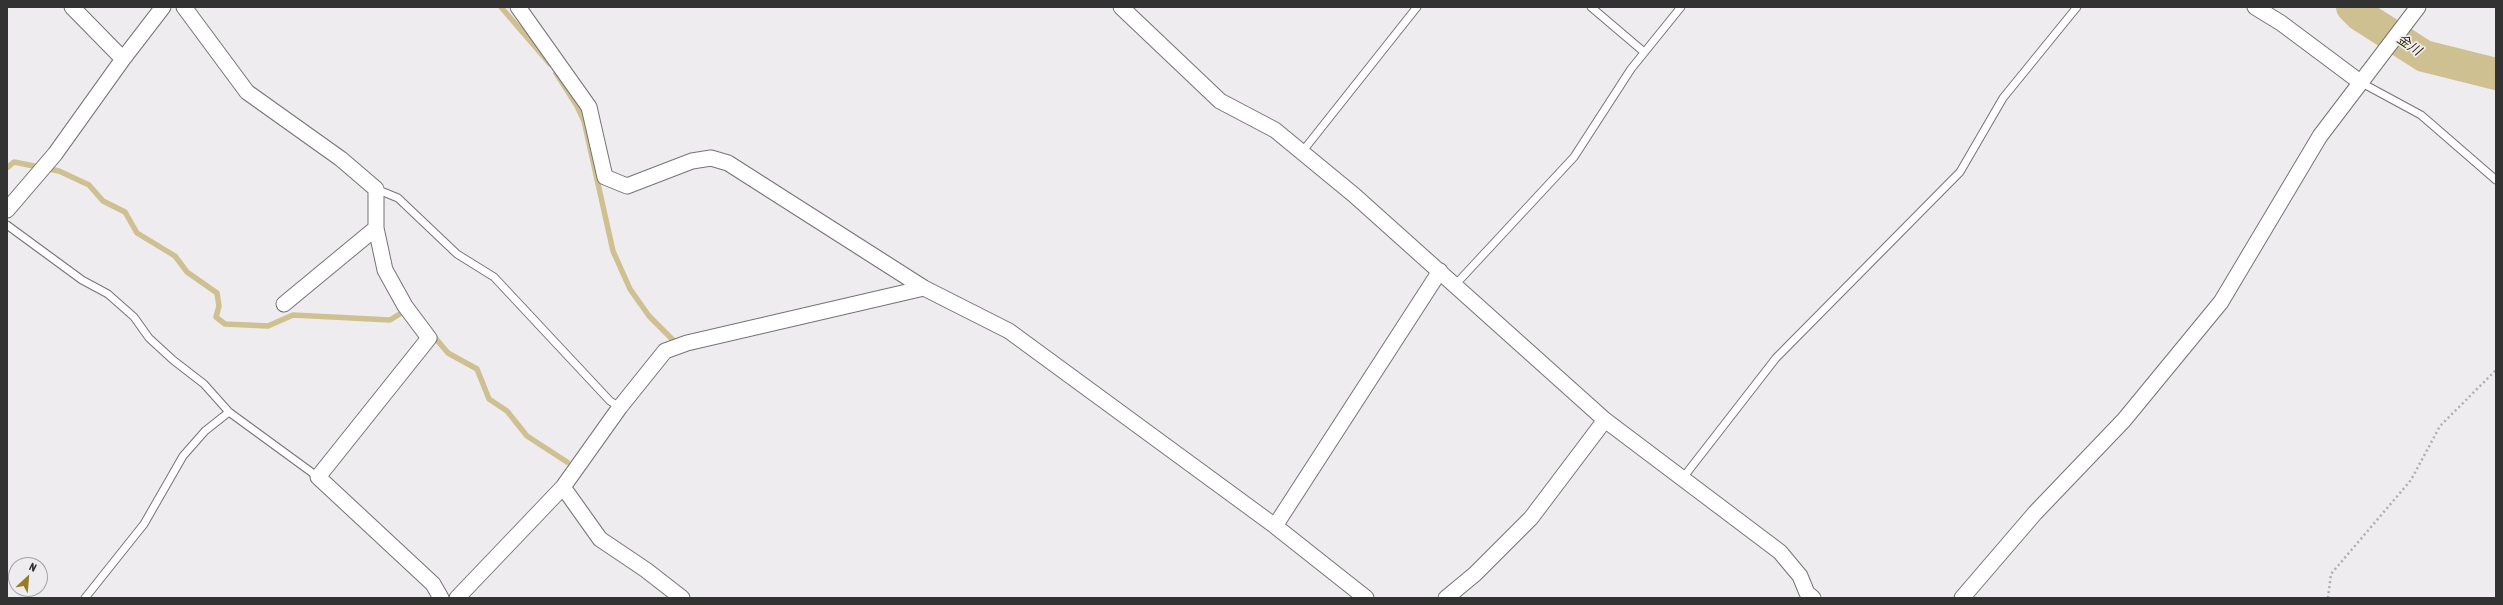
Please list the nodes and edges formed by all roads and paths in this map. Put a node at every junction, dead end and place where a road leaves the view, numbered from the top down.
1 (72, 7) edge
2 (163, 7) edge
3 (184, 7) edge
4 (1121, 7) edge
5 (1417, 7) edge
6 (1591, 7) edge
7 (1681, 7) edge
8 (2077, 7) edge
9 (2255, 7) edge
10 (2418, 7) edge
11 (524, 9) edge
12 (1644, 52) junction
13 (123, 59) junction
14 (2360, 82) junction
15 (1302, 152) junction
16 (2496, 180) edge
17 (376, 189) junction
18 (7, 210) edge
19 (7, 225) edge
20 (376, 228) junction
21 (1440, 271) junction
22 (1455, 285) junction
23 (924, 288) junction
24 (284, 304) dead end
25 (2496, 370) edge
26 (620, 406) junction
27 (229, 412) junction
28 (1605, 420) junction
29 (318, 477) junction
30 (1682, 480) junction
31 (563, 486) junction
32 (1275, 526) junction
33 (85, 598) edge
34 (441, 598) edge
35 (457, 598) edge
36 (682, 598) edge
37 (1366, 598) edge
38 (1446, 598) edge
39 (1813, 598) edge
40 (1962, 598) edge
41 (2328, 598) edge

1 - 13 street
2 - 13 street
3 - 17 street
4 - 15 street
5 - 15 lane
6 - 12 lane
7 - 12 lane
8 - 30 lane
9 - 14 street
10 - 14 street
11 - 23 street
12 - 22 lane
13 - 18 street
14 - 16 lane
14 - 40 street
15 - 21 street
17 - 20 street
17 - 26 lane
19 - 27 lane
20 - 24 street
20 - 29 street
21 - 22 street
21 - 32 street
22 - 28 street
23 - 26 street
23 - 32 street
25 - 41 path
26 - 31 street
27 - 29 lane
27 - 33 lane
28 - 30 street
28 - 38 street
29 - 34 street
30 - 39 street
31 - 35 street
31 - 36 street
32 - 37 street

